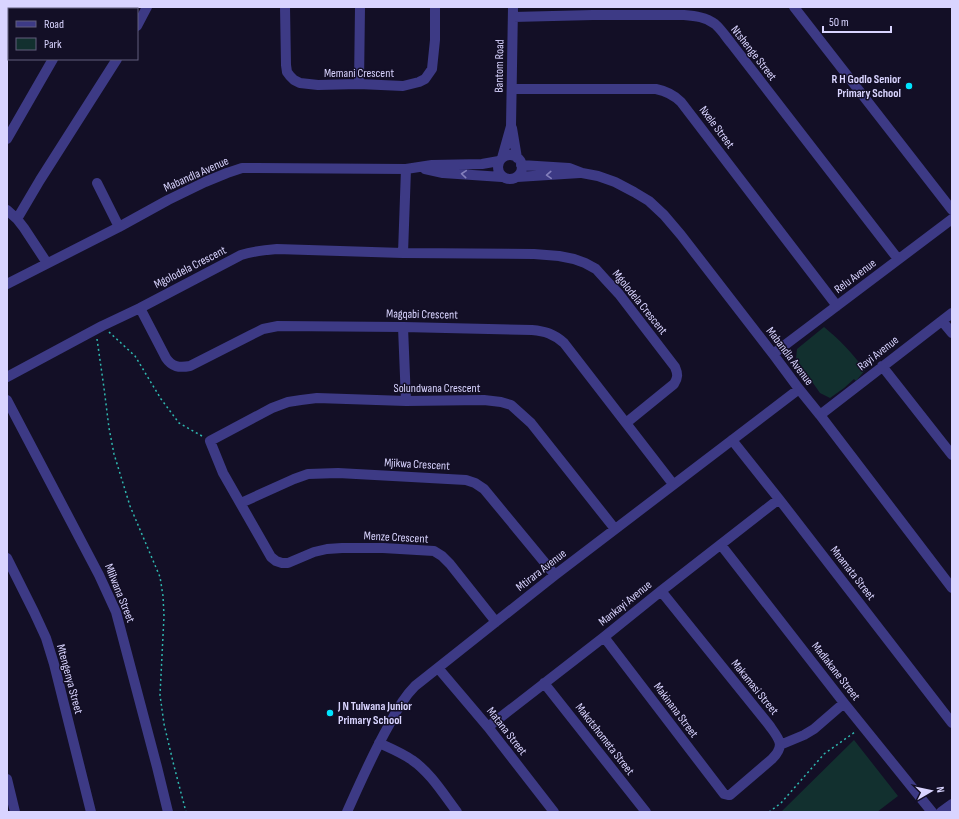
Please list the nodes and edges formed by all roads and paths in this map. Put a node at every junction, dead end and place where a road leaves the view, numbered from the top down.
1 (147, 7) edge
2 (285, 7) edge
3 (360, 7) edge
4 (435, 7) edge
5 (794, 7) edge
6 (593, 11) edge
7 (513, 12) edge
8 (138, 24) edge
9 (52, 60) edge
10 (116, 60) edge
11 (359, 84) junction
12 (512, 89) junction
13 (511, 126) junction
14 (7, 139) edge
15 (500, 159) junction
16 (519, 161) junction
17 (411, 168) junction
18 (582, 173) junction
19 (502, 177) junction
20 (517, 177) junction
21 (97, 183) dead end
22 (7, 210) edge
23 (952, 210) edge
24 (17, 219) junction
25 (952, 219) edge
26 (119, 227) junction
27 (403, 253) junction
28 (898, 259) junction
29 (47, 263) junction
30 (7, 284) edge
31 (837, 306) junction
32 (140, 308) junction
33 (952, 313) edge
34 (942, 321) junction
35 (403, 327) junction
36 (99, 328) junction
37 (952, 334) edge
38 (773, 354) junction
39 (882, 366) junction
40 (7, 377) edge
41 (799, 389) junction
42 (7, 400) edge
43 (406, 401) junction
44 (820, 415) junction
45 (626, 423) junction
46 (732, 440) junction
47 (210, 441) junction
48 (952, 455) edge
49 (673, 484) junction
50 (779, 499) junction
51 (241, 503) junction
52 (615, 529) junction
53 (721, 545) junction
54 (7, 558) edge
55 (555, 575) junction
56 (952, 588) edge
57 (661, 591) junction
58 (496, 622) junction
59 (604, 637) junction
60 (438, 668) junction
61 (544, 683) junction
62 (844, 703) junction
63 (952, 723) edge
64 (488, 726) junction
65 (863, 726) junction
66 (378, 743) junction
67 (780, 745) junction
68 (7, 779) edge
69 (952, 804) edge
70 (15, 812) edge
71 (91, 812) edge
72 (168, 812) edge
73 (186, 812) edge
74 (347, 812) edge
75 (457, 812) edge
76 (554, 812) edge
77 (646, 812) edge
78 (769, 812) edge
79 (932, 812) edge
80 (941, 812) edge

1 - 8 street
2 - 11 street, Memani Crescent
3 - 11 street
4 - 11 street, Memani Crescent
5 - 23 street
6 - 7 street, Ntshenge Street
6 - 28 street, Ntshenge Street
7 - 12 street, Bantom Road
9 - 14 street
10 - 24 street
12 - 13 street, Bantom Road
12 - 31 street, Nxele Street
13 - 15 street, Bantom Road
13 - 16 street, Bantom Road
15 - 16 street
15 - 17 street, Mabandla Avenue
15 - 19 street
16 - 18 street, Mabandla Avenue
16 - 20 street
19 -> 17 street, Mabandla Avenue
17 - 26 street, Mabandla Avenue
17 - 27 street
18 -> 20 street, Mabandla Avenue
18 - 38 street, Mabandla Avenue
19 - 20 street
21 - 26 street
22 - 24 street
24 - 29 street
25 - 28 street, Relu Avenue
26 - 29 street, Mabandla Avenue
27 - 32 street, Mgolodela Crescent
27 - 45 street, Mgolodela Crescent
28 - 31 street, Relu Avenue
29 - 30 street, Mabandla Avenue
31 - 38 street, Relu Avenue
32 - 35 street, Magqabi Crescent
32 - 36 street, Mgolodela Crescent
33 - 34 street, Rayi Avenue
34 - 37 street
34 - 39 street, Rayi Avenue
35 - 43 street
35 - 45 street, Magqabi Crescent
36 - 40 street, Mgolodela Crescent
36 - 47 path
36 - 73 path
38 - 41 street, Mabandla Avenue
39 - 44 street, Rayi Avenue
39 - 48 street
41 - 44 street, Mabandla Avenue
41 - 46 street, Mtirara Avenue
42 - 72 street, Mlilwana Street
43 - 47 street, Solundwana Crescent
43 - 52 street, Solundwana Crescent
44 - 56 street, Mabandla Avenue
45 - 49 street, Magqabi Crescent
46 - 49 street, Mtirara Avenue
46 - 50 street, Mnamata Street
47 - 51 street
49 - 52 street, Mtirara Avenue
50 - 53 street, Mankayi Avenue
50 - 63 street, Mnamata Street
51 - 55 street, Mjikwa Crescent
51 - 58 street, Menze Crescent
52 - 55 street, Mtirara Avenue
53 - 57 street, Mankayi Avenue
53 - 62 street, Madlakane Street
54 - 71 street, Mtengenya Street
55 - 58 street, Mtirara Avenue
57 - 59 street, Mankayi Avenue
57 - 67 street, Makamasi Street
58 - 60 street, Mtirara Avenue
59 - 61 street, Mankayi Avenue
59 - 67 street, Makinana Street
60 - 64 street, Matana Street
60 - 66 street, Mtirara Avenue
61 - 64 street, Mankayi Avenue
61 - 77 street, Makotshometa Street
62 - 65 street, Madlakane Street
62 - 67 street
64 - 76 street, Matana Street
65 - 78 path
65 - 79 street, Madlakane Street
66 - 74 street, Mtirara Avenue
66 - 75 street
68 - 70 street
69 - 80 street

